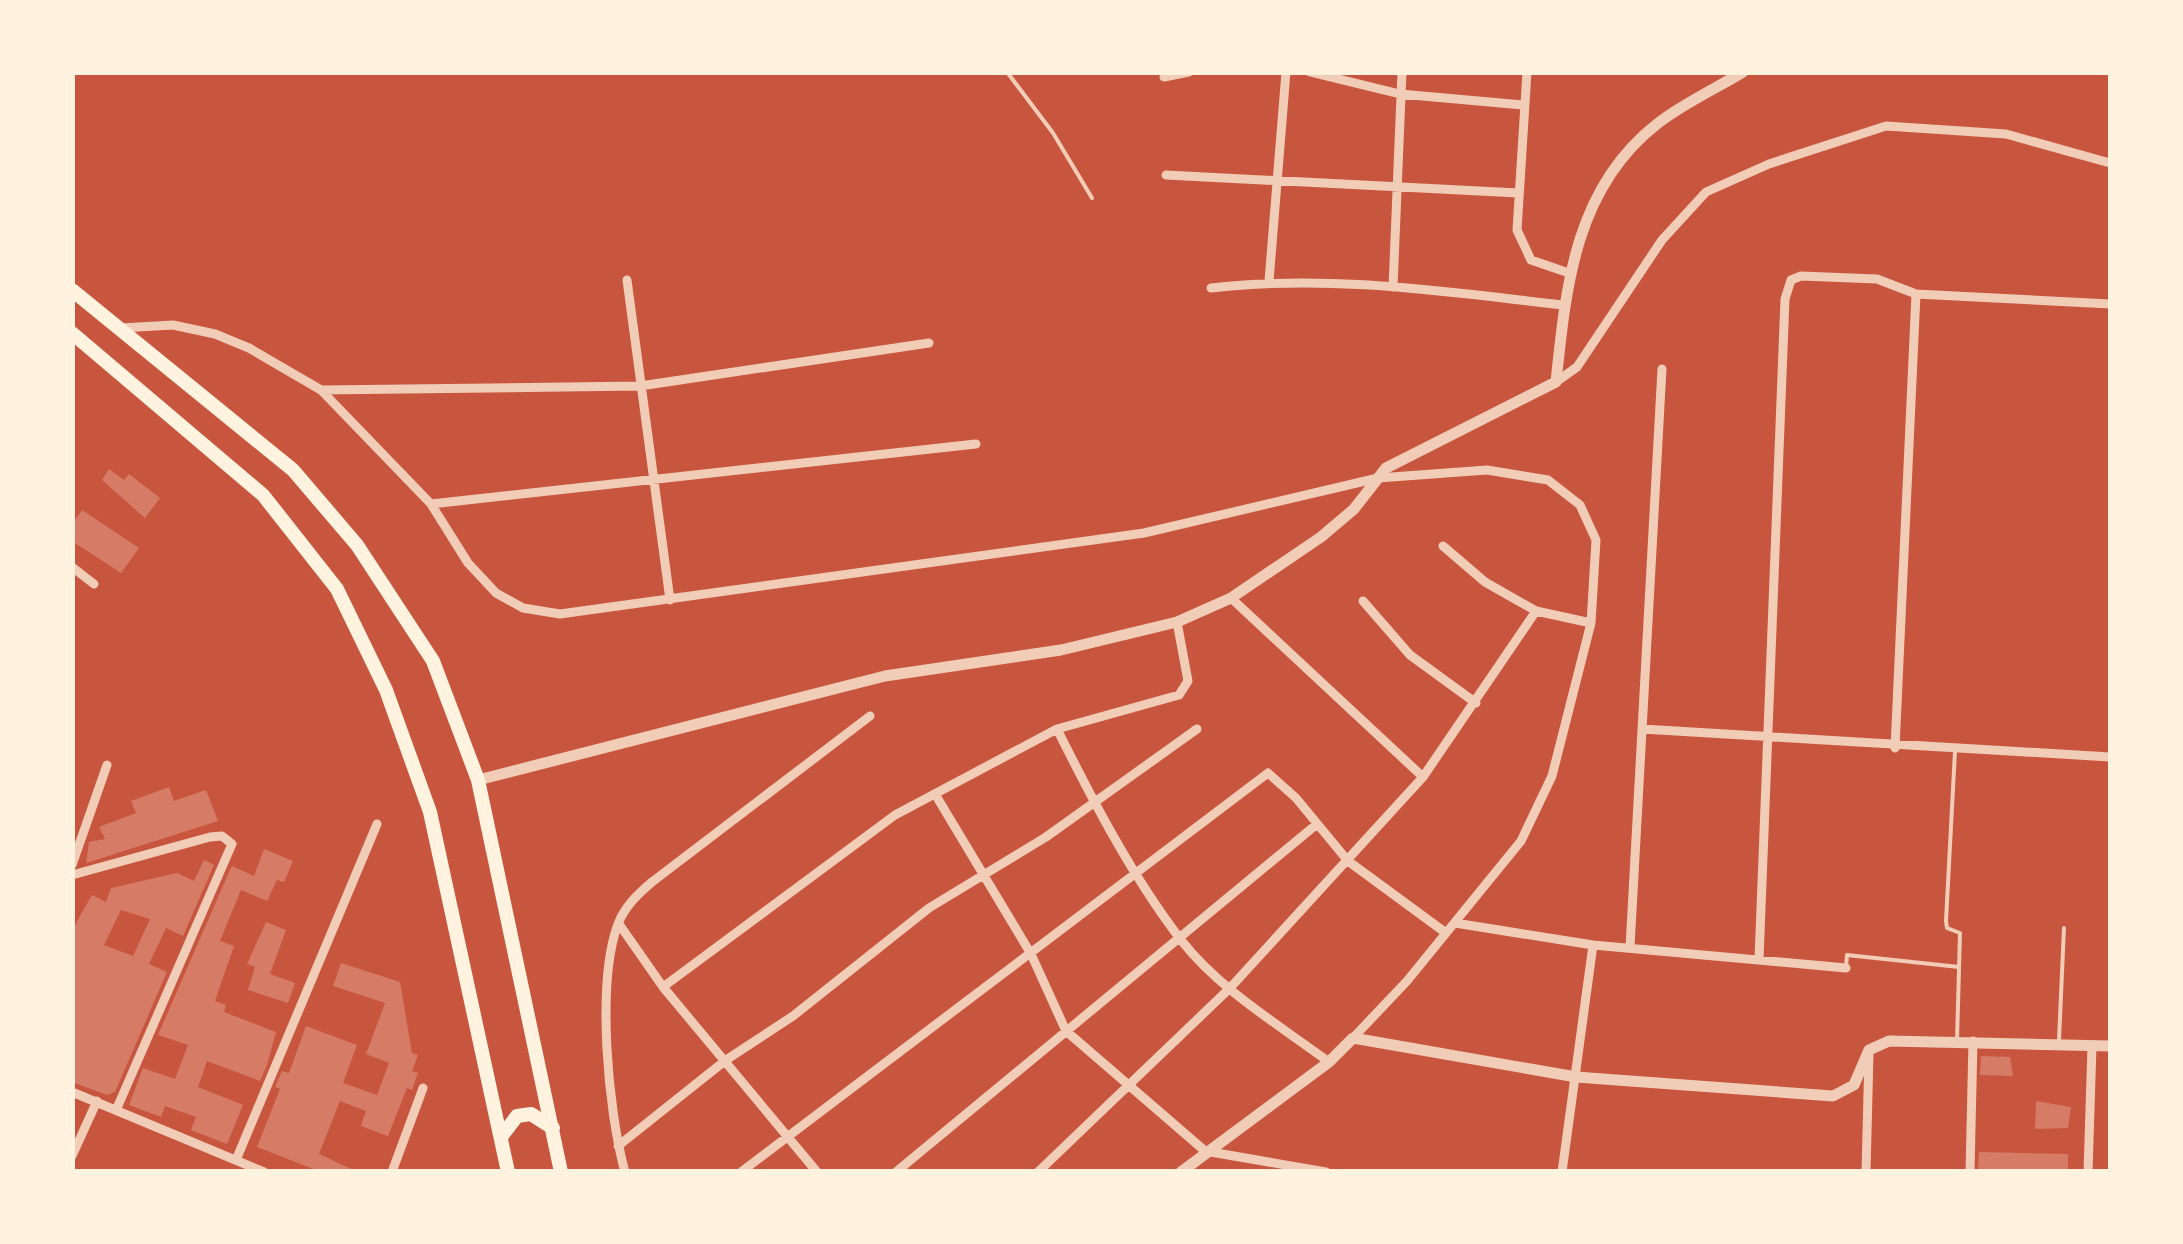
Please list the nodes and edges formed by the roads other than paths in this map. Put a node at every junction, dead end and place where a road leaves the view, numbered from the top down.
1 (1006, 72) edge
2 (1189, 72) edge
3 (1286, 72) edge
4 (1310, 72) edge
5 (1402, 72) edge
6 (1527, 72) edge
7 (1743, 72) edge
8 (1164, 78) dead end
9 (1400, 94) junction
10 (1523, 105) junction
11 (2110, 163) edge
12 (1166, 175) dead end
13 (1276, 178) junction
14 (1398, 185) junction
15 (1518, 194) junction
16 (1092, 198) dead end
17 (1569, 273) junction
18 (627, 280) dead end
19 (1269, 282) junction
20 (1393, 287) junction
21 (1211, 288) dead end
22 (72, 290) edge
23 (1916, 294) junction
24 (2110, 304) edge
25 (1564, 305) junction
26 (120, 328) junction
27 (78, 339) edge
28 (929, 343) dead end
29 (1662, 369) dead end
30 (1556, 382) junction
31 (640, 386) junction
32 (321, 390) junction
33 (976, 444) dead end
34 (653, 478) junction
35 (1378, 478) junction
36 (431, 504) junction
37 (1443, 546) dead end
38 (72, 567) edge
39 (94, 584) dead end
40 (1231, 598) junction
41 (670, 600) junction
42 (1363, 601) dead end
43 (1536, 612) junction
44 (1177, 622) junction
45 (1591, 623) junction
46 (1476, 702) junction
47 (870, 716) dead end
48 (1056, 729) junction
49 (1197, 729) dead end
50 (1642, 729) junction
51 (1767, 736) junction
52 (1895, 748) junction
53 (1955, 750) junction
54 (2110, 757) edge
55 (108, 765) dead end
56 (1424, 777) junction
57 (478, 780) junction
58 (935, 794) junction
59 (1094, 804) junction
60 (377, 824) dead end
61 (1317, 824) junction
62 (1348, 861) junction
63 (72, 865) edge
64 (1136, 874) junction
65 (72, 875) edge
66 (983, 875) junction
67 (1454, 922) junction
68 (618, 924) junction
69 (2064, 928) dead end
70 (1446, 933) junction
71 (1179, 938) junction
72 (1593, 945) junction
73 (1630, 948) junction
74 (1031, 954) junction
75 (1759, 958) junction
76 (1959, 967) junction
77 (1846, 968) joint
78 (663, 987) junction
79 (1230, 988) junction
80 (1066, 1030) junction
81 (1353, 1038) junction
82 (1957, 1041) junction
83 (1973, 1041) junction
84 (2058, 1045) junction
85 (2092, 1046) junction
86 (2110, 1046) edge
87 (1869, 1050) junction
88 (726, 1060) junction
89 (1329, 1062) junction
90 (1576, 1077) junction
91 (423, 1088) dead end
92 (1128, 1089) junction
93 (72, 1092) edge
94 (97, 1100) junction
95 (117, 1108) junction
96 (553, 1129) junction
97 (790, 1136) junction
98 (500, 1138) junction
99 (618, 1146) junction
100 (1205, 1151) junction
101 (72, 1156) edge
102 (236, 1160) junction
103 (1294, 1169) edge
104 (264, 1172) edge
105 (392, 1172) edge
106 (508, 1172) edge
107 (561, 1172) edge
108 (625, 1172) edge
109 (741, 1172) edge
110 (817, 1172) edge
111 (896, 1172) edge
112 (1038, 1172) edge
113 (1180, 1172) edge
114 (1326, 1172) edge
115 (1562, 1172) edge
116 (1866, 1172) edge
117 (1970, 1172) edge
118 (2088, 1172) edge

1 - 16 lane
2 - 8 street
3 - 13 street
4 - 9 street
5 - 9 street
6 - 10 street
7 - 17 street
9 - 10 street
9 - 14 street
10 - 15 street
11 - 30 street
12 - 13 street
13 - 14 street
13 - 19 street
14 - 15 street
14 - 20 street
15 - 17 street
17 - 25 street
18 - 31 street
19 - 20 street
19 - 21 street
20 - 25 street
22 - 26 highway
23 - 24 street
23 - 51 street
23 - 52 street
25 - 30 street
26 - 32 street
26 - 57 highway
27 - 98 highway
28 - 31 street
29 - 50 street
30 - 35 street
31 - 32 street
31 - 34 street
32 - 36 street
33 - 34 street
34 - 36 street
34 - 41 street
35 - 40 street
35 - 41 street
35 - 45 street
36 - 41 street
37 - 43 street
38 - 39 street
40 - 44 street
40 - 56 street
42 - 46 street
43 - 45 street
43 - 46 street
44 - 48 street
44 - 57 street
45 - 67 street
46 - 56 street
47 - 68 street
48 - 58 street
48 - 59 street
49 - 59 street
50 - 51 street
50 - 73 street
51 - 52 street
51 - 75 street
52 - 53 street
53 - 54 street
53 - 76 lane
55 - 63 street
56 - 62 street
57 - 96 highway
58 - 66 street
58 - 78 street
59 - 64 street
59 - 66 street
60 - 102 street
61 - 62 street
61 - 64 street
61 - 71 street
62 - 70 street
62 - 79 street
64 - 71 street
64 - 74 street
65 - 95 street
66 - 74 street
66 - 88 street
67 - 70 street
67 - 72 street
68 - 78 street
68 - 99 street
69 - 84 lane
70 - 81 street
71 - 79 street
71 - 80 street
72 - 73 street
72 - 90 street
73 - 75 street
74 - 80 street
74 - 97 street
75 - 77 street
76 - 77 lane
76 - 82 lane
78 - 88 street
79 - 89 street
79 - 92 street
80 - 92 street
80 - 111 street
81 - 89 street
81 - 90 street
82 - 83 street
82 - 87 street
83 - 84 street
83 - 117 street
84 - 85 street
85 - 86 street
85 - 118 street
87 - 90 street
87 - 116 street
88 - 97 street
88 - 99 street
89 - 100 street
90 - 115 street
91 - 105 street
92 - 100 street
92 - 112 street
93 - 94 street
94 - 95 street
94 - 101 street
95 - 102 street
96 - 98 highway
96 - 107 highway
97 - 109 street
97 - 110 street
98 - 106 highway
99 - 108 street
100 - 103 street
100 - 113 street
102 - 104 street
103 - 114 street

